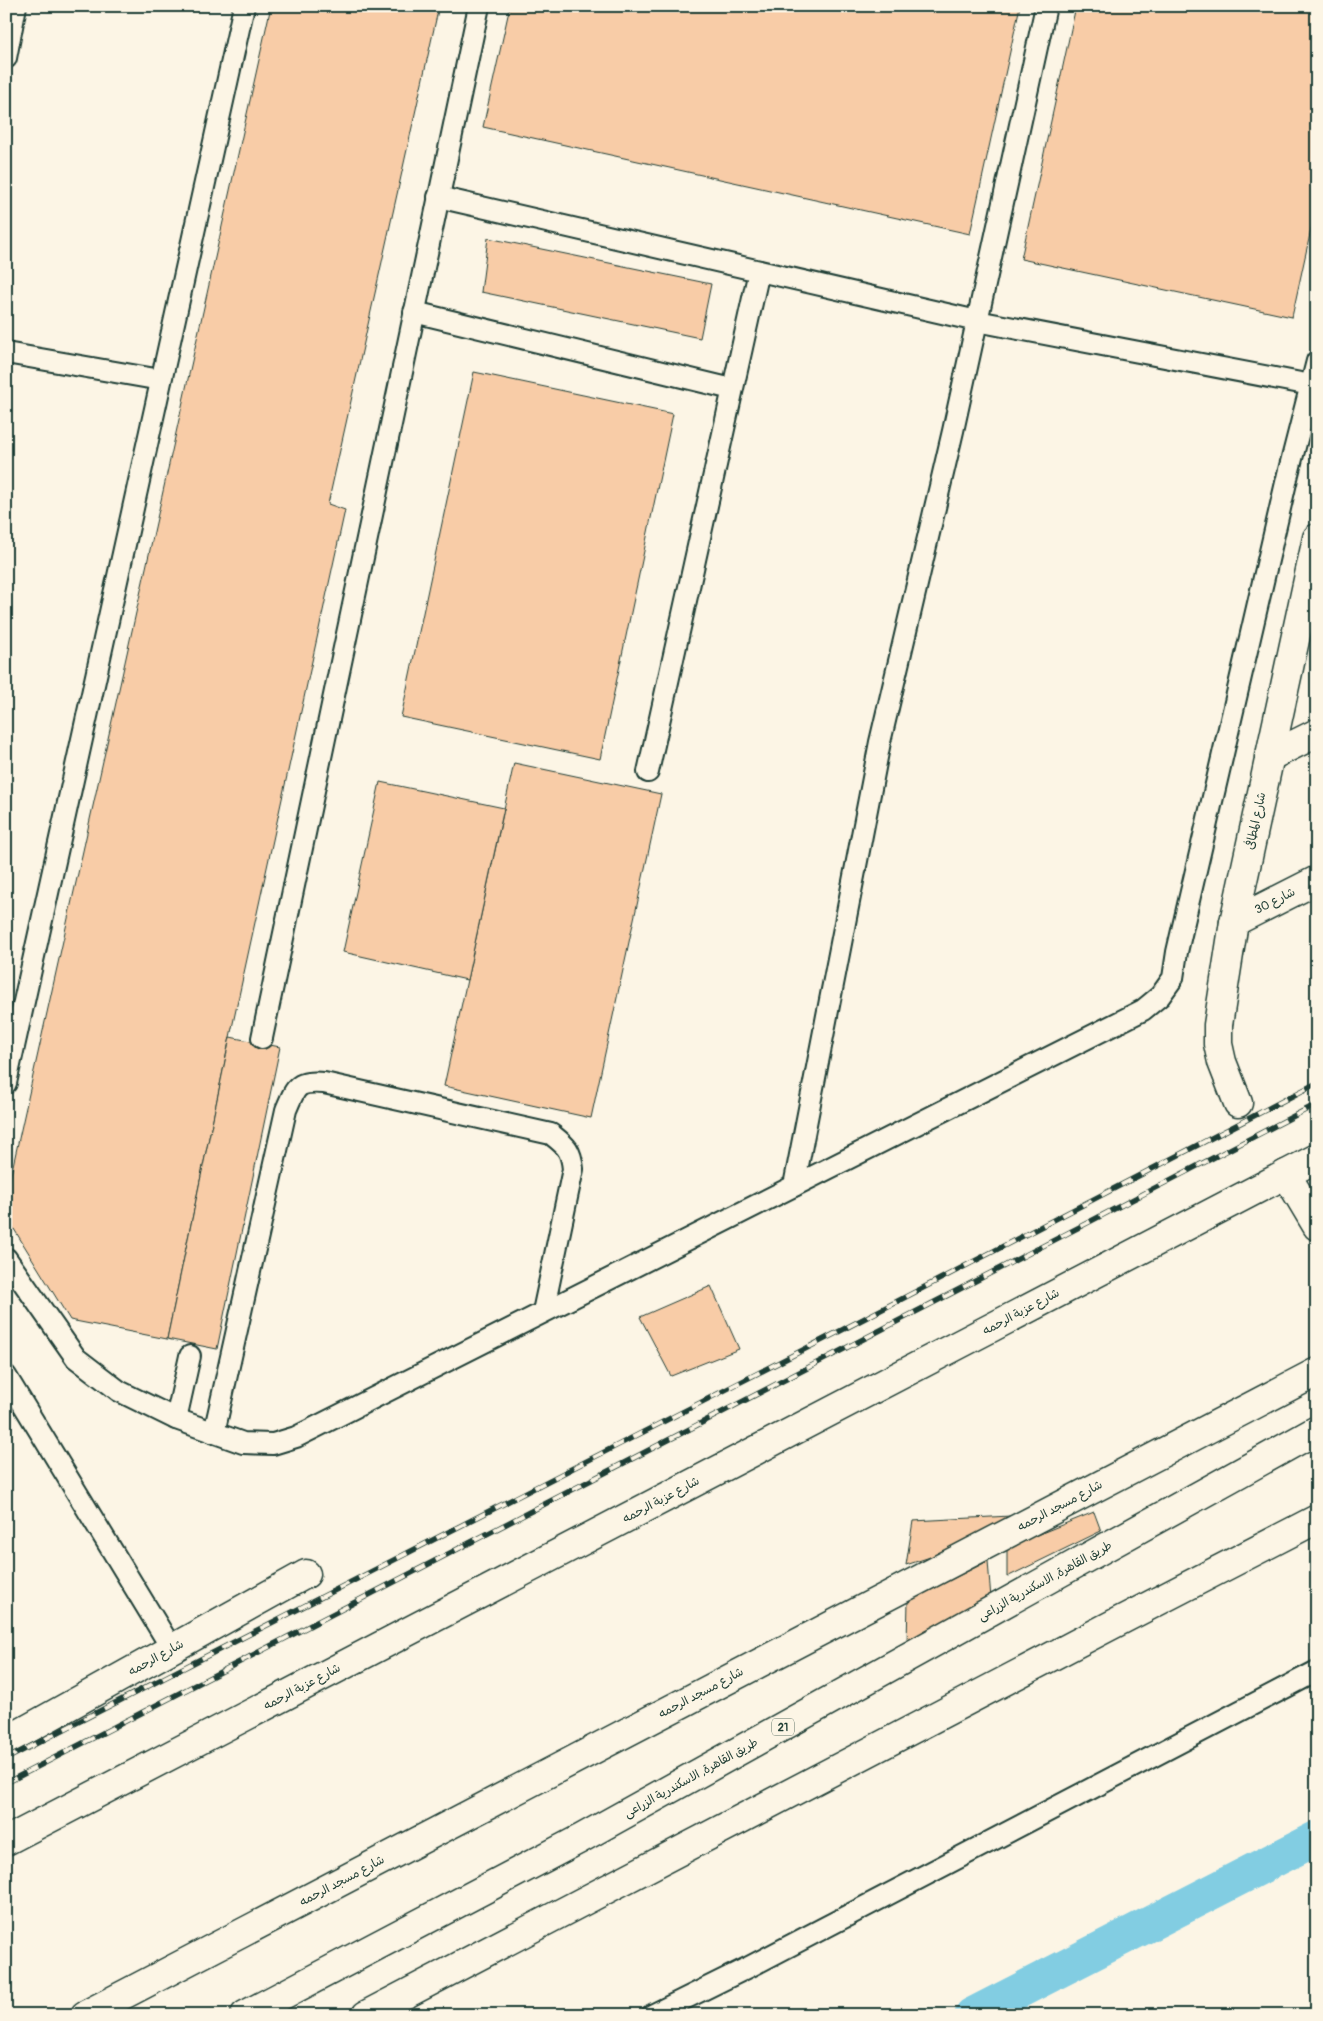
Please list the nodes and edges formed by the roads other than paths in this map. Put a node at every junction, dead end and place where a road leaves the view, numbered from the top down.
1 (16, 6) edge
2 (244, 6) edge
3 (479, 6) edge
4 (1046, 6) edge
5 (6, 58) edge
6 (438, 197) junction
7 (759, 271) junction
8 (414, 312) junction
9 (977, 321) junction
10 (6, 353) edge
11 (1317, 361) edge
12 (161, 380) junction
13 (1310, 385) junction
14 (732, 389) junction
15 (1317, 538) edge
16 (1313, 573) edge
17 (1317, 733) edge
18 (1269, 757) junction
19 (648, 772) dead end
20 (1317, 880) edge
21 (1234, 922) junction
22 (262, 1038) dead end
23 (6, 1083) edge
24 (1238, 1103) dead end
25 (1317, 1158) edge
26 (1286, 1174) junction
27 (794, 1186) junction
28 (1317, 1226) edge
29 (6, 1258) edge
30 (543, 1312) junction
31 (190, 1356) dead end
32 (1317, 1372) edge
33 (6, 1376) edge
34 (176, 1419) junction
35 (1317, 1430) edge
36 (214, 1432) junction
37 (1317, 1518) edge
38 (306, 1574) dead end
39 (172, 1649) junction
40 (1317, 1672) edge
41 (6, 1741) edge
42 (6, 1841) edge
43 (85, 2015) edge
44 (245, 2015) edge
45 (366, 2015) edge
46 (652, 2015) edge

1 - 5 lane
2 - 12 lane
3 - 6 lane
4 - 9 lane
6 - 7 lane
6 - 8 lane
7 - 9 lane
7 - 14 lane
8 - 14 lane
8 - 22 lane
9 - 13 lane
9 - 27 lane
10 - 12 lane
11 - 13 lane
12 - 23 lane
13 - 27 lane
14 - 19 lane
15 - 16 main road, شارع المطافى
16 - 18 main road, شارع المطافى
17 - 18 main road
18 - 21 main road, شارع المطافى
20 - 21 main road, شارع 30
21 - 24 main road, شارع المطافى
25 - 26 main road, شارع عزبة الرحمه
26 - 28 main road
26 - 42 main road, شارع عزبة الرحمه
27 - 30 lane
29 - 34 lane
30 - 36 lane
30 - 36 lane
31 - 34 lane
32 - 43 main road, شارع مسجد الرحمه
33 - 39 lane
34 - 36 lane
35 - 44 main road, طريق القاهرة, الاسكندرية الزراعى / 21
37 - 45 main road
38 - 39 main road, شارع الرحمه
39 - 41 main road, شارع الرحمه
40 - 46 lane

